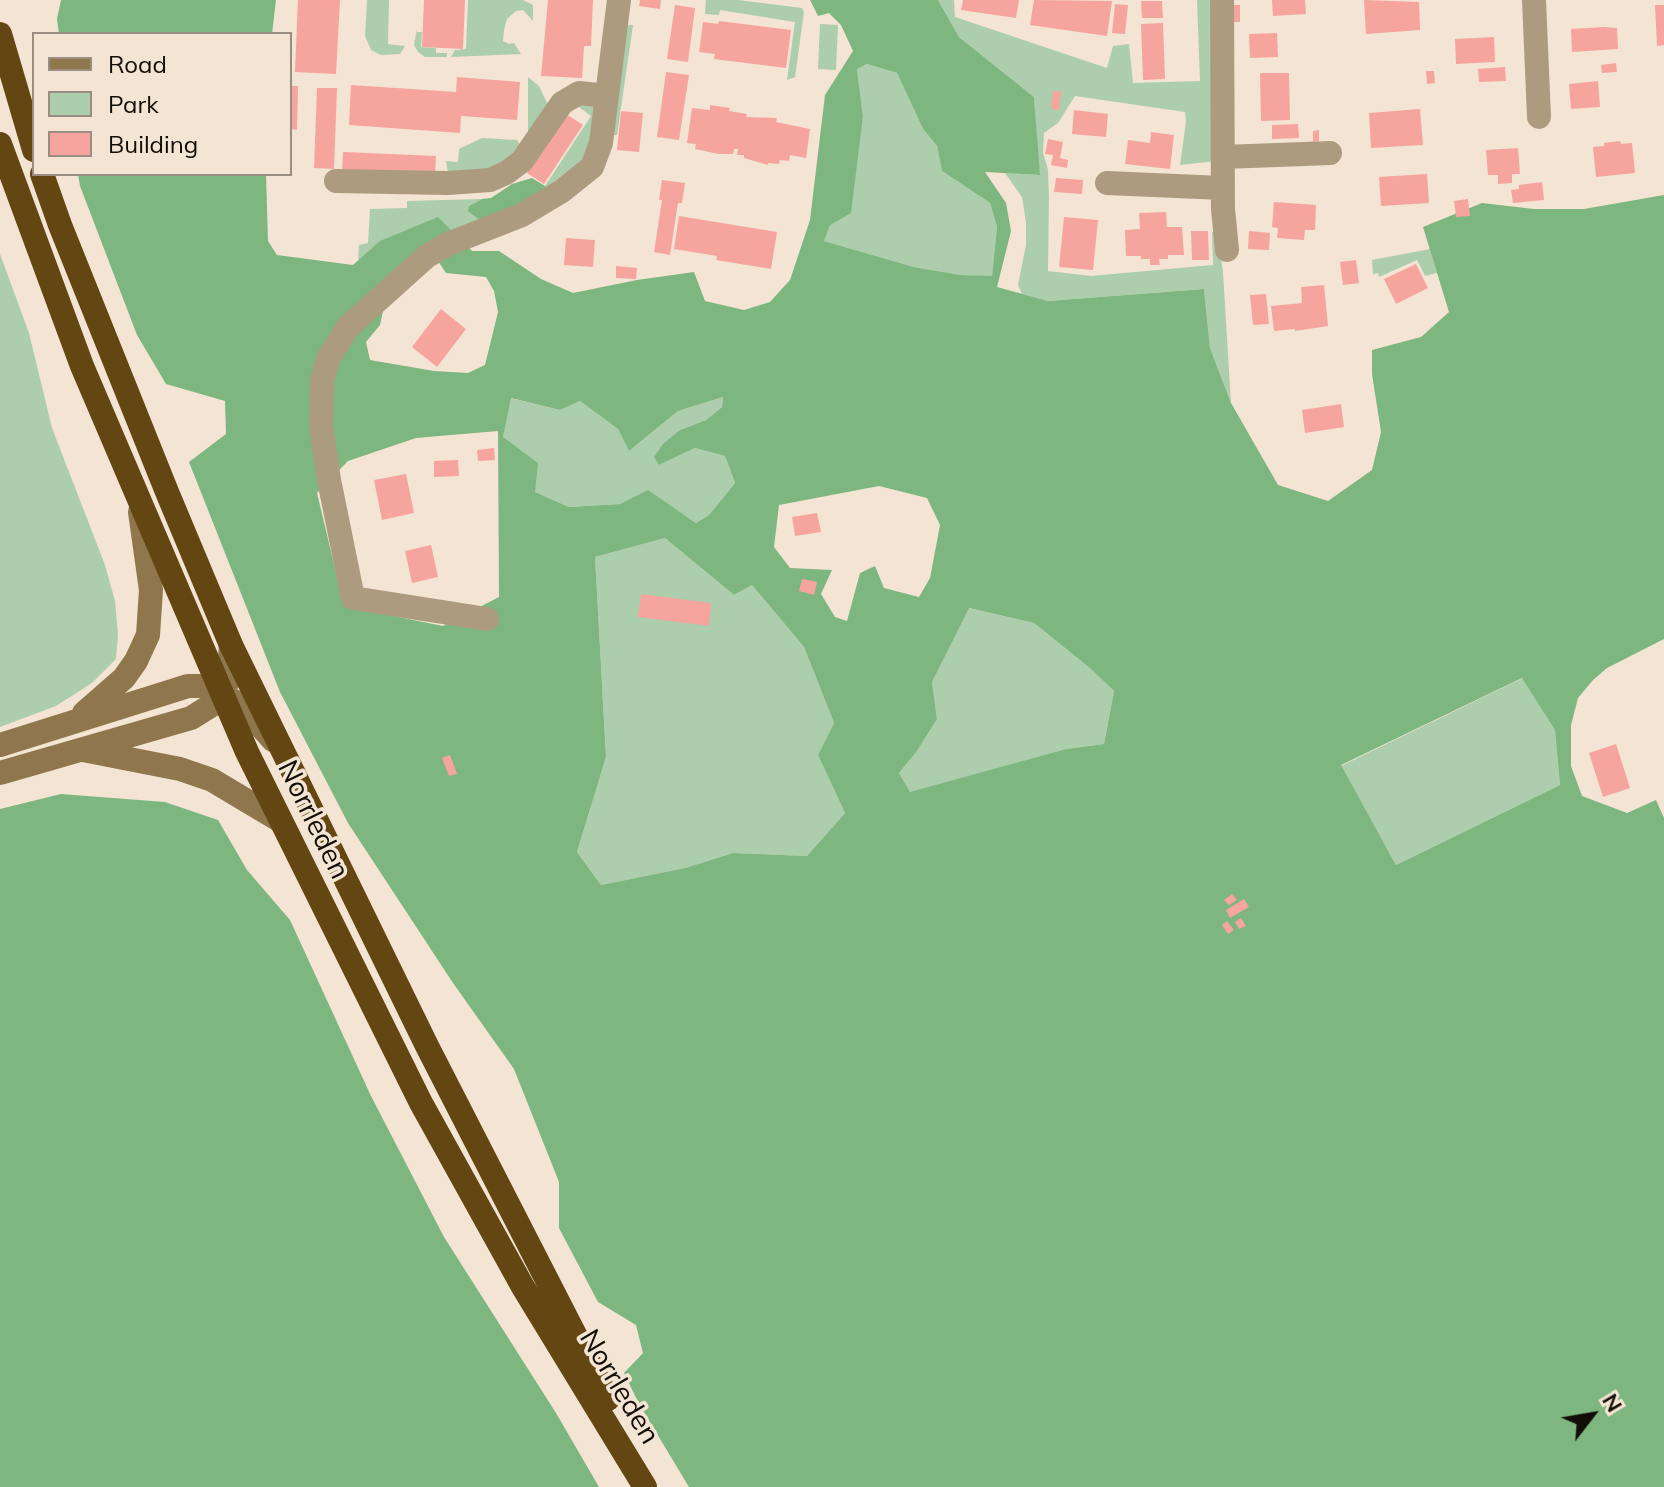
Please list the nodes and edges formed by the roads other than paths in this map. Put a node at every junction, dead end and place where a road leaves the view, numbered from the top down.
1 (619, 0) edge
2 (1222, 0) edge
3 (1534, 0) edge
4 (0, 34) edge
5 (607, 96) junction
6 (1539, 117) dead end
7 (32, 143) edge
8 (0, 144) edge
9 (1330, 153) dead end
10 (1224, 157) junction
11 (43, 176) edge
12 (336, 181) dead end
13 (1107, 183) dead end
14 (1223, 188) junction
15 (1227, 250) dead end
16 (139, 505) junction
17 (487, 619) dead end
18 (231, 645) junction
19 (221, 694) junction
20 (76, 719) junction
21 (0, 745) edge
22 (77, 749) junction
23 (282, 752) junction
24 (0, 773) edge
25 (279, 820) junction
26 (645, 1487) edge
27 (653, 1487) edge

1 - 5 street
2 - 10 street
3 - 6 street
4 - 7 highway
5 - 12 street
5 - 17 street
8 - 16 highway, Norrleden
9 - 10 street
10 - 14 street
11 - 18 highway, Norrleden
13 - 14 street
14 - 15 street
16 - 19 highway, Norrleden
16 - 20 main road
18 - 19 main road
18 - 23 highway, Norrleden
19 - 20 main road
19 - 22 main road
19 - 23 main road
19 - 25 highway, Norrleden
20 - 21 main road
22 - 24 main road
22 - 25 main road
23 - 27 highway, Norrleden
25 - 26 highway, Norrleden

